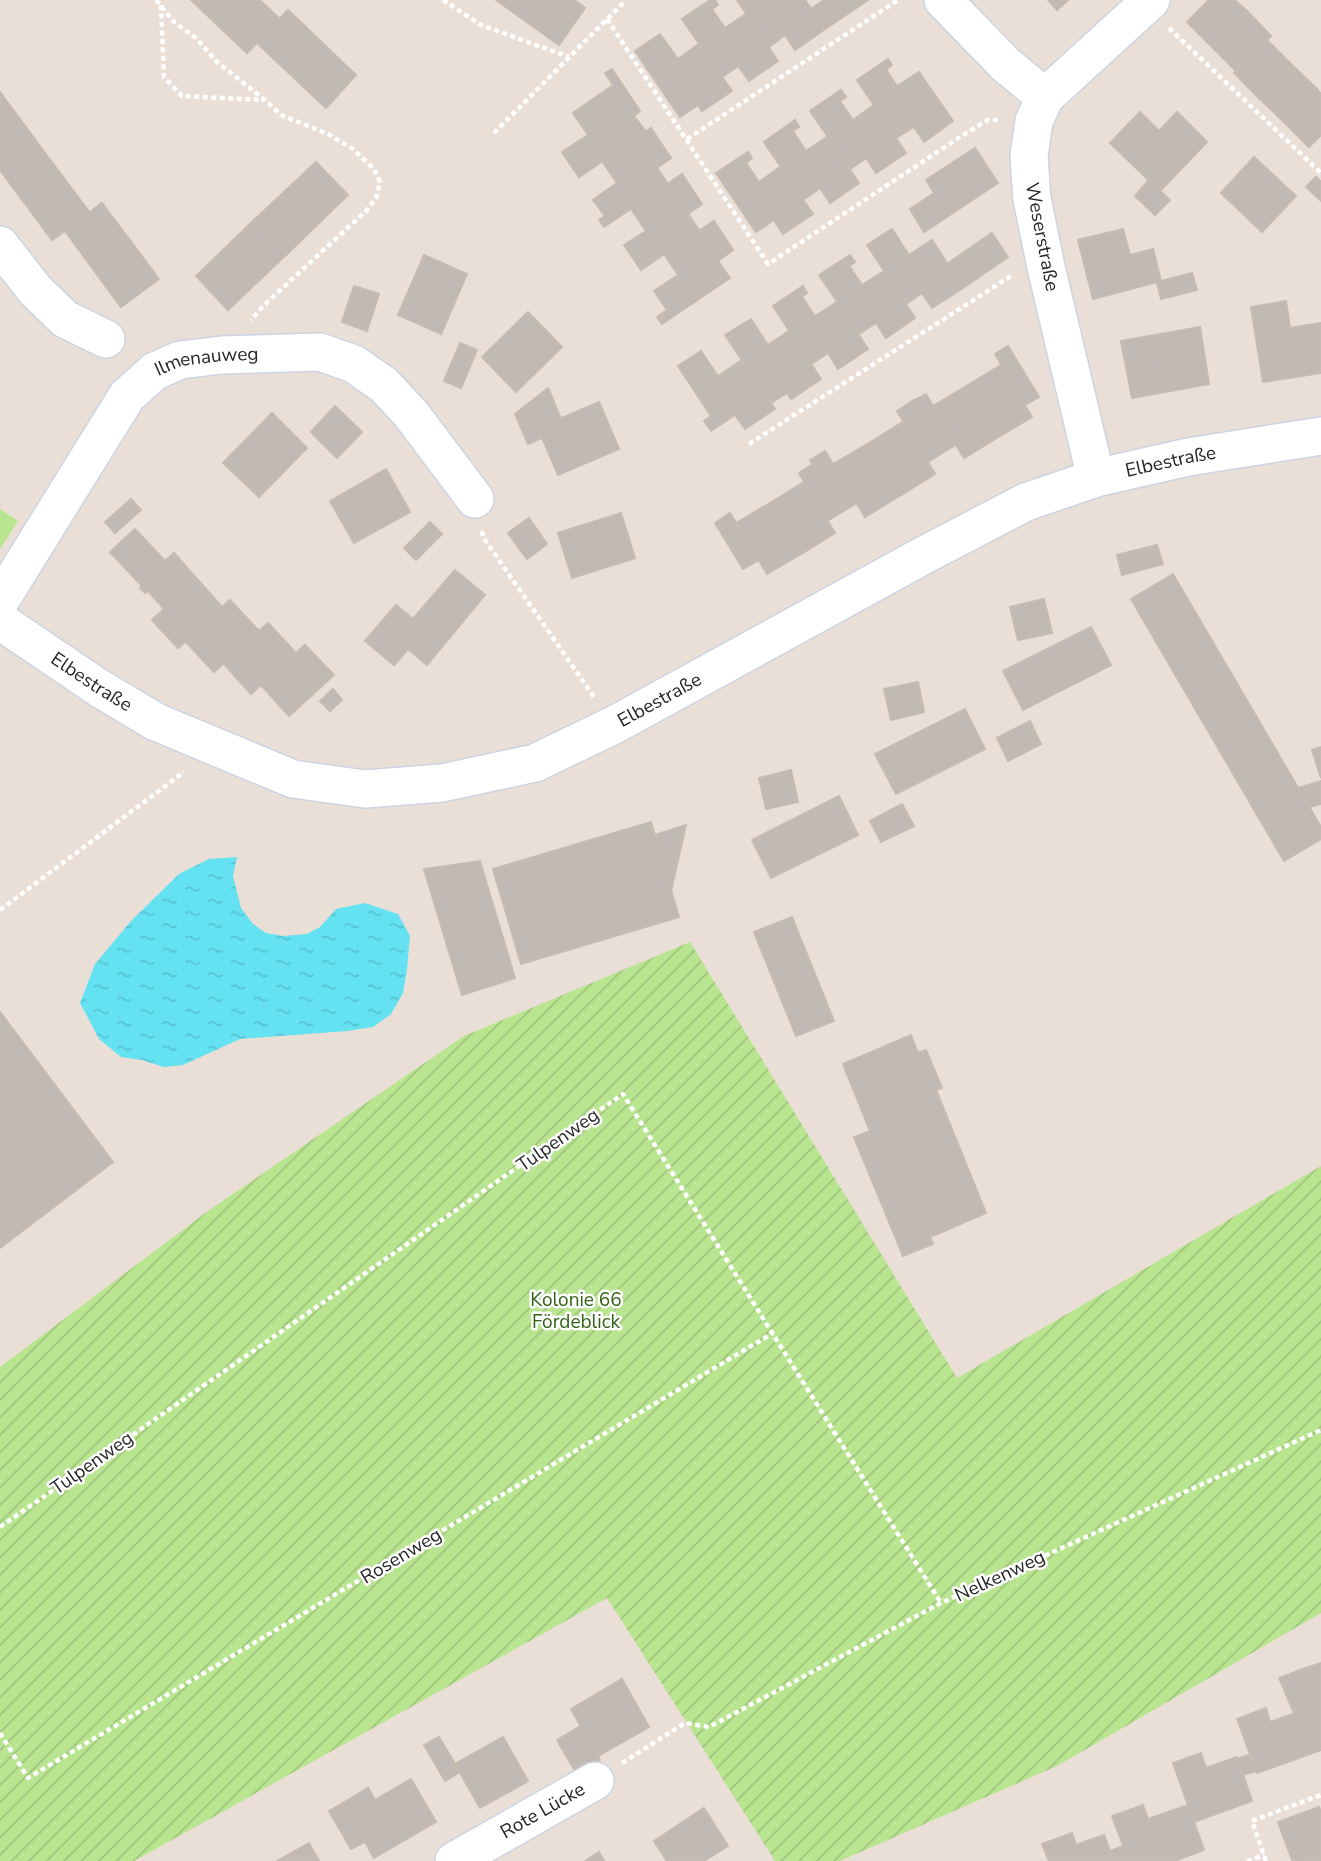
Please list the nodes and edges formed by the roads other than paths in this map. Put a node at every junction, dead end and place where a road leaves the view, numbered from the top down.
1 (943, 0) edge
2 (1149, 3) edge
3 (1040, 109) junction
4 (0, 245) edge
5 (106, 339) dead end
6 (1321, 436) edge
7 (1096, 478) junction
8 (475, 499) road end
9 (0, 601) edge
10 (0, 621) edge
11 (595, 1781) road end
12 (454, 1861) edge

1 - 3 street
2 - 3 street
3 - 7 street, Weserstraße
4 - 5 street
6 - 7 street, Elbestraße
7 - 10 street, Elbestraße
8 - 9 street, Ilmenauweg
11 - 12 street, Rote Lücke

